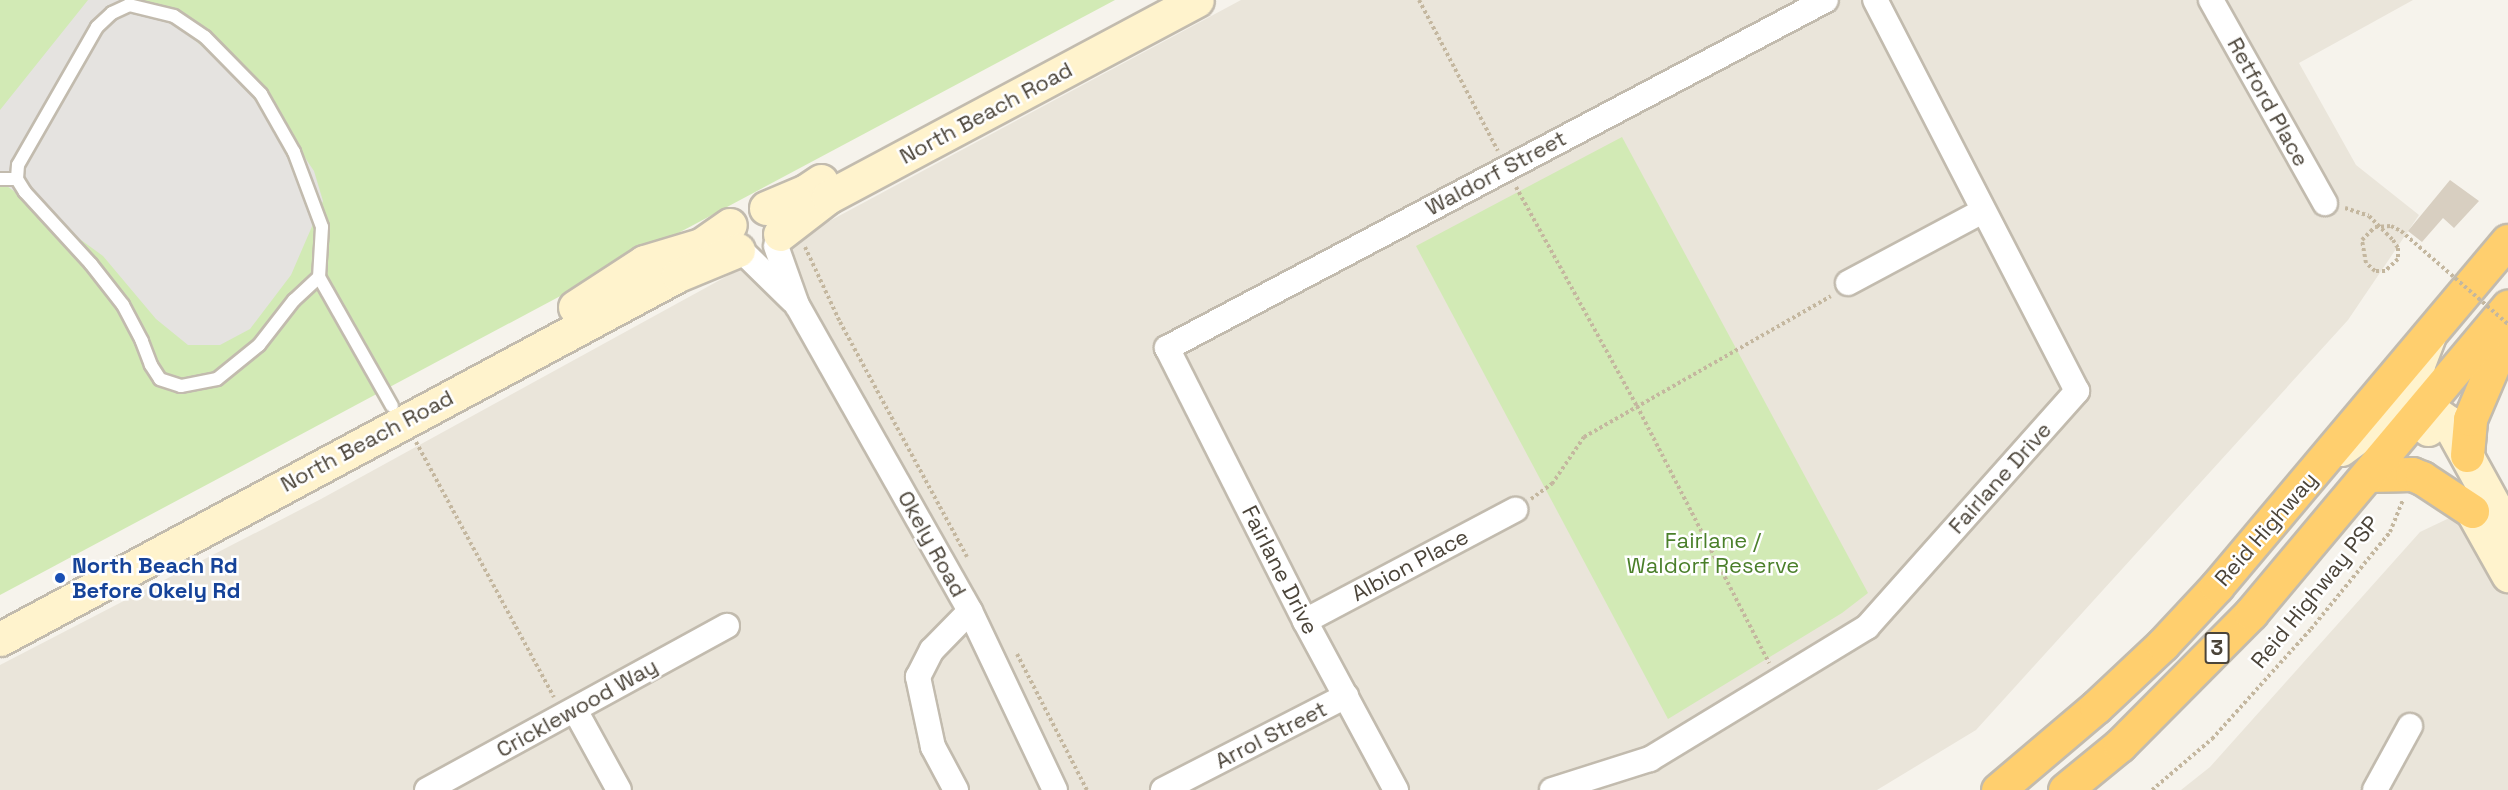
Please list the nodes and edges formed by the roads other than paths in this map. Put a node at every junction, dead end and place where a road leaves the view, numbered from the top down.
1 (1154, 0) edge
2 (1197, 0) edge
3 (1826, 0) edge
4 (1875, 0) edge
5 (2211, 0) edge
6 (0, 179) edge
7 (17, 179) junction
8 (2325, 203) road end
9 (1983, 211) junction
10 (763, 237) junction
11 (2508, 241) edge
12 (319, 277) junction
13 (1848, 283) road end
14 (2508, 307) edge
15 (2508, 330) edge
16 (2429, 335) junction
17 (1167, 348) joint
18 (392, 406) junction
19 (2428, 417) junction
20 (2467, 455) junction
21 (2324, 461) junction
22 (2368, 475) junction
23 (1515, 510) road end
24 (2472, 511) junction
25 (2508, 531) edge
26 (2508, 575) edge
27 (970, 611) junction
28 (0, 616) edge
29 (1305, 621) junction
30 (727, 626) dead end
31 (0, 639) edge
32 (1346, 696) junction
33 (569, 713) junction
34 (2410, 726) dead end
35 (427, 790) edge
36 (619, 790) edge
37 (956, 790) edge
38 (1055, 790) edge
39 (1163, 790) edge
40 (1396, 790) edge
41 (1552, 790) edge
42 (1998, 790) edge
43 (2065, 790) edge
44 (2375, 790) edge

1 - 10 main road, North Beach Road
2 - 10 main road, North Beach Road
3 - 17 street, Waldorf Street
4 - 9 street, Fairlane Drive
5 - 8 street, Retford Place
6 - 7 lane
7 - 12 lane
7 - 12 lane
9 - 13 street
9 - 41 street, Fairlane Drive
10 - 18 main road, North Beach Road
10 - 27 street, Okely Road
10 - 31 main road, North Beach Road
11 - 16 highway, Reid Highway / 3
12 - 18 lane
14 - 19 highway, Reid Highway / 3
15 - 20 highway
16 - 19 main road
16 - 21 highway, Reid Highway / 3
17 - 29 street, Fairlane Drive
18 - 28 main road, North Beach Road
19 - 20 main road
19 - 21 main road
19 - 22 highway, Reid Highway / 3
19 - 24 main road
20 - 25 main road
21 - 42 highway, Reid Highway / 3
22 - 24 highway
22 - 43 highway, Reid Highway / 3
23 - 29 street, Albion Place
24 - 26 main road
27 - 37 street
27 - 38 street, Okely Road
29 - 32 street, Fairlane Drive
30 - 33 street, Cricklewood Way
32 - 39 street, Arrol Street
32 - 40 street, Fairlane Drive
33 - 35 street, Cricklewood Way
33 - 36 street
34 - 44 street

